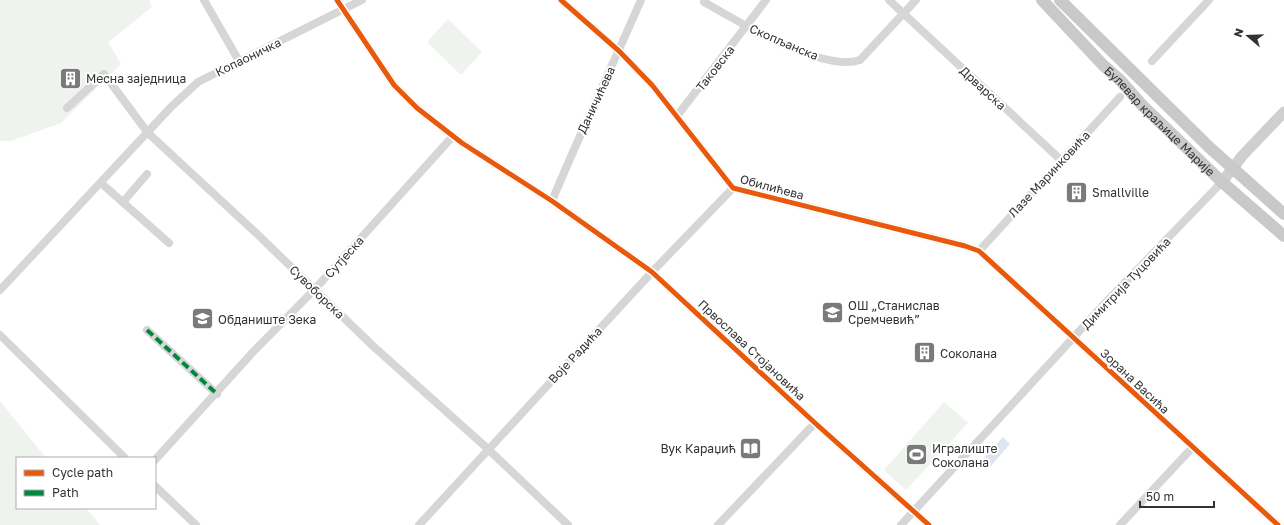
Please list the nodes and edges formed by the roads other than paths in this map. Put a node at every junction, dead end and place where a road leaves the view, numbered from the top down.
1 (204, 0) edge
2 (337, 0) edge
3 (362, 0) edge
4 (560, 0) edge
5 (641, 0) edge
6 (766, 0) edge
7 (889, 0) edge
8 (916, 0) edge
9 (1042, 0) edge
10 (1060, 0) edge
11 (1209, 0) edge
12 (704, 2) dead end
13 (343, 10) junction
14 (903, 14) junction
15 (746, 26) junction
16 (619, 52) junction
17 (238, 61) junction
18 (1152, 62) dead end
19 (1120, 97) dead end
20 (67, 108) dead end
21 (1284, 112) edge
22 (677, 116) junction
23 (148, 133) junction
24 (453, 136) junction
25 (1062, 161) junction
26 (1232, 168) junction
27 (147, 174) dead end
28 (1222, 182) junction
29 (101, 183) junction
30 (733, 188) junction
31 (552, 201) junction
32 (123, 202) junction
33 (1284, 214) edge
34 (1284, 236) edge
35 (169, 243) dead end
36 (979, 251) junction
37 (652, 272) junction
38 (315, 289) junction
39 (0, 290) edge
40 (147, 330) dead end
41 (0, 335) edge
42 (1074, 337) junction
43 (217, 394) junction
44 (815, 423) junction
45 (1192, 448) junction
46 (488, 449) junction
47 (124, 457) edge
48 (156, 459) edge
49 (156, 487) edge
50 (914, 511) junction
51 (196, 525) edge
52 (420, 525) edge
53 (568, 525) edge
54 (718, 525) edge
55 (901, 525) edge
56 (929, 525) edge
57 (1120, 525) edge
58 (1278, 525) edge

1 - 17 street
2 - 13 street, Првослава Стојановића
3 - 13 street, Копаоничка
4 - 16 street, Обилићева
5 - 16 street, Даничићева
6 - 15 street, Таковска
7 - 14 street
8 - 14 street, Скопљанска
9 - 28 main road, Булевар краљице Марије
10 - 26 main road, Булевар краљице Марије
11 - 18 street
12 - 15 street, Скопљанска
13 - 17 street, Копаоничка
13 - 24 street, Првослава Стојановића
14 - 15 street, Скопљанска
14 - 25 street, Дрварска
15 - 22 street, Таковска
16 - 22 street, Обилићева
16 - 31 street, Даничићева
17 - 23 street, Копаоничка
19 - 25 street, Лазе Маринковића
20 - 23 street
21 - 26 street, Димитрија Туцовића
22 - 30 street, Обилићева
23 - 29 street, Копаоничка
23 - 38 street, Сувоборска
24 - 31 street, Првослава Стојановића
24 - 38 street, Сутјеска
25 - 36 street, Лазе Маринковића
26 - 28 street, Димитрија Туцовића
26 - 33 main road, Булевар краљице Марије
27 - 32 street
28 - 34 main road, Булевар краљице Марије
28 - 42 street, Димитрија Туцовића
29 - 32 street
29 - 39 street, Копаоничка
30 - 36 street, Обилићева
30 - 37 street, Воје Радића
31 - 37 street, Првослава Стојановића
32 - 35 street
36 - 42 street, Зорана Васића
37 - 44 street, Првослава Стојановића
37 - 46 street, Воје Радића
38 - 43 street, Сутјеска
38 - 46 street, Сувоборска
40 - 43 street
41 - 47 street
42 - 45 street, Зорана Васића
42 - 50 street, Димитрија Туцовића
43 - 48 street, Сутјеска
44 - 50 street, Првослава Стојановића
44 - 54 street
45 - 57 street
45 - 58 street, Зорана Васића
46 - 52 street, Воје Радића
46 - 53 street, Сувоборска
49 - 51 street
50 - 55 street, Димитрија Туцовића
50 - 56 street, Првослава Стојановића

